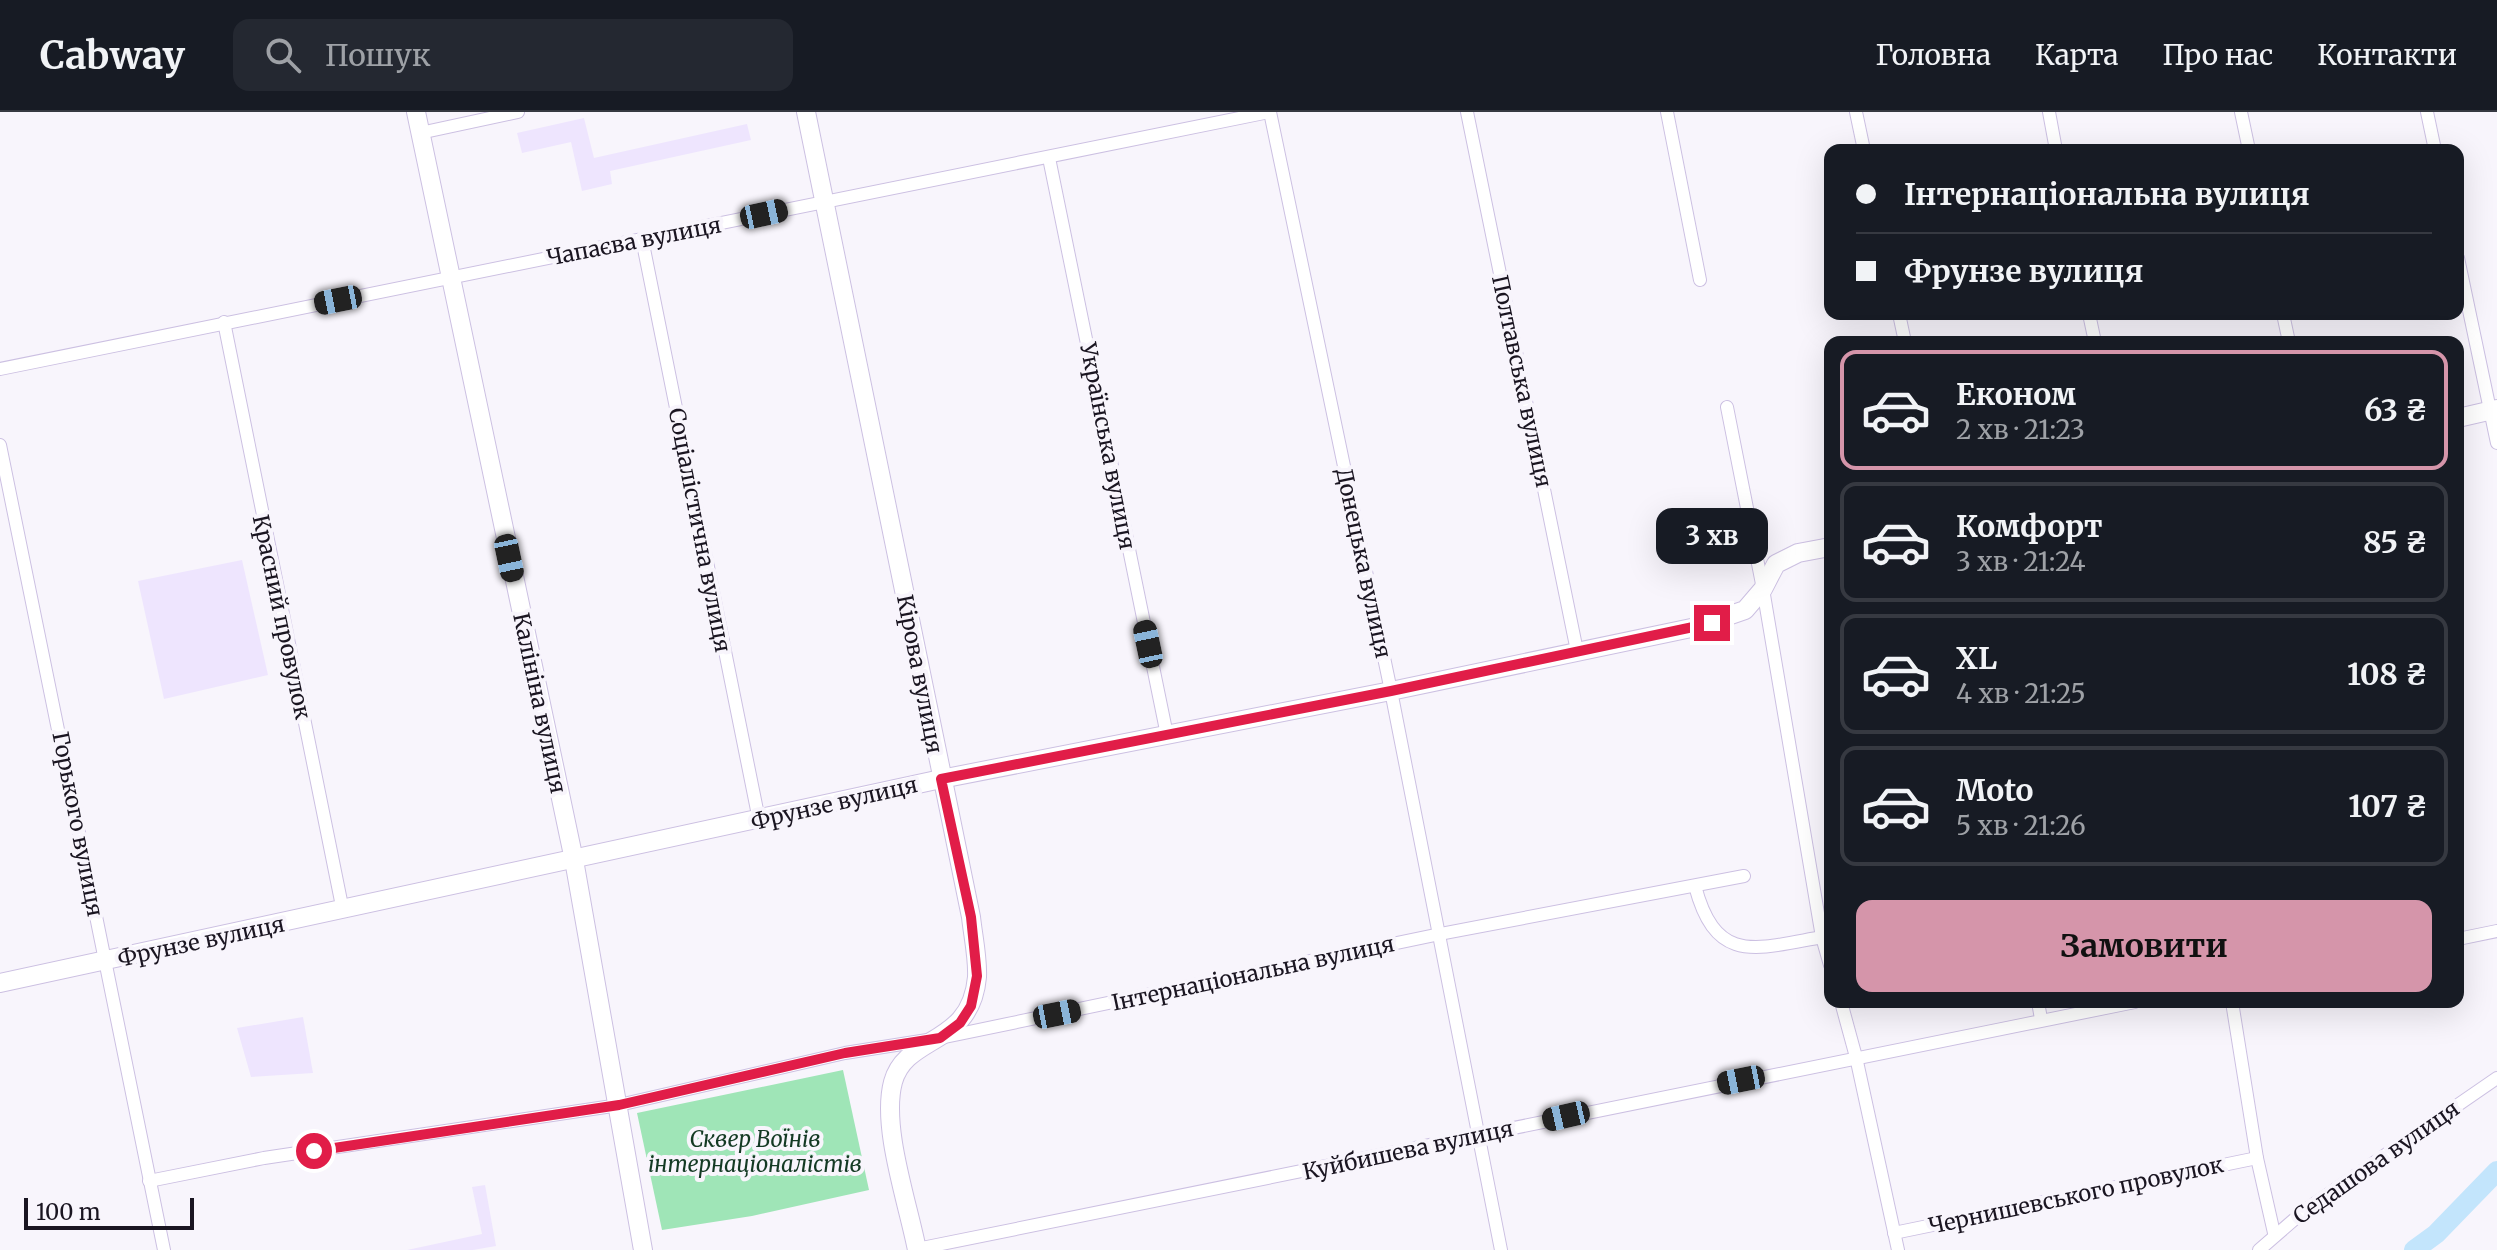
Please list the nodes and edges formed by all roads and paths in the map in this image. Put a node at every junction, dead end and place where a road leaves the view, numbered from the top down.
1 (416, 112) edge
2 (518, 112) edge
3 (806, 112) edge
4 (1270, 112) edge
5 (1467, 112) edge
6 (1667, 112) edge
7 (1856, 112) edge
8 (2049, 112) edge
9 (2241, 112) edge
10 (2427, 112) edge
11 (420, 133) junction
12 (1863, 144) edge
13 (2055, 144) edge
14 (2248, 144) edge
15 (2434, 144) edge
16 (1049, 158) junction
17 (825, 202) junction
18 (642, 239) junction
19 (451, 278) junction
20 (1700, 280) dead end
21 (2464, 283) edge
22 (224, 322) junction
23 (0, 369) edge
24 (1727, 407) dead end
25 (2494, 410) edge
26 (2464, 417) edge
27 (2497, 443) edge
28 (0, 445) edge
29 (1824, 548) edge
30 (1763, 589) junction
31 (1577, 651) junction
32 (1391, 691) junction
33 (1167, 735) junction
34 (941, 779) junction
35 (759, 820) junction
36 (574, 860) junction
37 (1744, 876) dead end
38 (1695, 886) junction
39 (343, 911) junction
40 (2497, 931) edge
41 (1440, 934) junction
42 (1822, 937) junction
43 (2464, 938) edge
44 (1824, 944) edge
45 (105, 961) junction
46 (0, 983) edge
47 (1843, 1008) edge
48 (2039, 1008) edge
49 (2102, 1008) edge
50 (2233, 1008) edge
51 (2041, 1019) junction
52 (940, 1038) junction
53 (1856, 1057) junction
54 (2497, 1078) edge
55 (619, 1105) junction
56 (1477, 1136) junction
57 (2257, 1158) junction
58 (149, 1181) junction
59 (1894, 1233) junction
60 (2274, 1233) junction
61 (917, 1249) edge
62 (164, 1250) edge
63 (643, 1250) edge
64 (1501, 1250) edge
65 (1898, 1250) edge
66 (2259, 1250) edge

1 - 11 street, Калініна вулиця
2 - 11 street
3 - 17 street, Кірова вулиця
4 - 16 street, Чапаєва вулиця
4 - 32 street, Донецька вулиця
5 - 31 street, Полтавська вулиця
6 - 20 street
7 - 12 street
8 - 13 street
9 - 14 street
10 - 15 street
11 - 19 street, Калініна вулиця
16 - 17 street, Чапаєва вулиця
16 - 33 street, Українська вулиця
17 - 18 street, Чапаєва вулиця
17 - 34 street, Кірова вулиця
18 - 19 street, Чапаєва вулиця
18 - 35 street, Соціалістична вулиця
19 - 22 street, Чапаєва вулиця
19 - 36 street, Калініна вулиця
21 - 25 street
22 - 23 street, Чапаєва вулиця
22 - 39 street, Красний провулок
24 - 30 street
25 - 26 street
25 - 27 street
28 - 45 street, Горького вулиця
29 - 30 street, Фрунзе вулиця
30 - 31 street, Фрунзе вулиця
30 - 42 street
31 - 32 street, Фрунзе вулиця
32 - 33 street, Фрунзе вулиця
32 - 41 street, Донецька вулиця
33 - 34 street, Фрунзе вулиця
34 - 35 street, Фрунзе вулиця
34 - 52 street, Кірова вулиця
35 - 36 street, Фрунзе вулиця
36 - 39 street, Фрунзе вулиця
36 - 55 street, Калініна вулиця
37 - 38 street, Інтернаціональна вулиця
38 - 41 street, Інтернаціональна вулиця
38 - 42 street
39 - 45 street, Фрунзе вулиця
40 - 43 street
41 - 52 street, Інтернаціональна вулиця
41 - 56 street, Донецька вулиця
42 - 44 street
45 - 46 street, Фрунзе вулиця
45 - 58 street, Горького вулиця
47 - 53 street
48 - 51 street
49 - 51 street, Куйбишева вулиця
50 - 57 street
51 - 53 street, Куйбишева вулиця
52 - 55 street, Інтернаціональна вулиця
52 - 61 street, Кірова вулиця
53 - 56 street, Куйбишева вулиця
53 - 59 street
54 - 60 street, Седашова вулиця
55 - 58 street, Інтернаціональна вулиця
55 - 63 street, Калініна вулиця
56 - 61 street, Куйбишева вулиця
56 - 64 street, Донецька вулиця
57 - 59 street, Чернишевського провулок
57 - 60 street
58 - 62 street, Горького вулиця
59 - 65 street
60 - 66 street, Седашова вулиця

